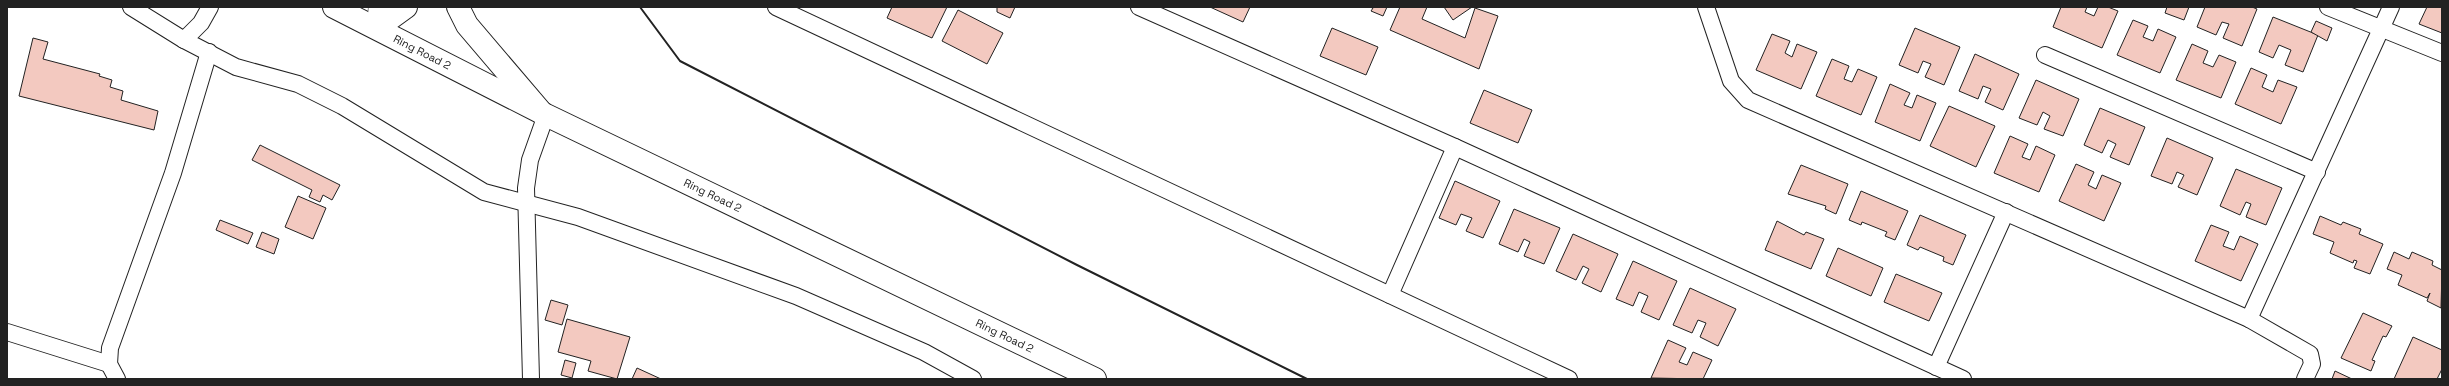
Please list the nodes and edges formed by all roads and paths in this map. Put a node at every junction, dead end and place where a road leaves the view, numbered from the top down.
1 (131, 7) edge
2 (210, 7) edge
3 (334, 7) edge
4 (406, 7) edge
5 (458, 7) edge
6 (1139, 7) edge
7 (1706, 7) edge
8 (2328, 7) edge
9 (2391, 7) edge
10 (785, 9) edge
11 (370, 16) edge
12 (2382, 29) junction
13 (184, 40) junction
14 (209, 52) junction
15 (2442, 53) edge
16 (2045, 55) dead end
17 (544, 114) junction
18 (1455, 147) junction
19 (2317, 172) junction
20 (526, 202) junction
21 (2006, 212) junction
22 (1390, 295) junction
23 (2249, 319) junction
24 (7, 332) edge
25 (109, 364) junction
26 (1936, 367) junction
27 (118, 379) edge
28 (531, 379) edge
29 (973, 379) edge
30 (1095, 379) edge
31 (1569, 379) edge
32 (1963, 379) edge
33 (2305, 379) edge

1 - 13 street
2 - 13 street
3 - 11 main road, Ring Road 2
4 - 11 main road
5 - 17 main road
6 - 18 street
7 - 21 street
8 - 12 street
9 - 12 street
10 - 22 street
11 - 17 main road, Ring Road 2
12 - 15 street
12 - 19 street
13 - 14 street
14 - 20 street
14 - 25 street
16 - 19 street
17 - 20 street
17 - 30 main road, Ring Road 2
18 - 22 street
18 - 26 street
19 - 23 street
20 - 28 street
20 - 29 street
21 - 23 street
21 - 26 street
22 - 31 street
23 - 33 street
24 - 25 street
25 - 27 street
26 - 32 street

